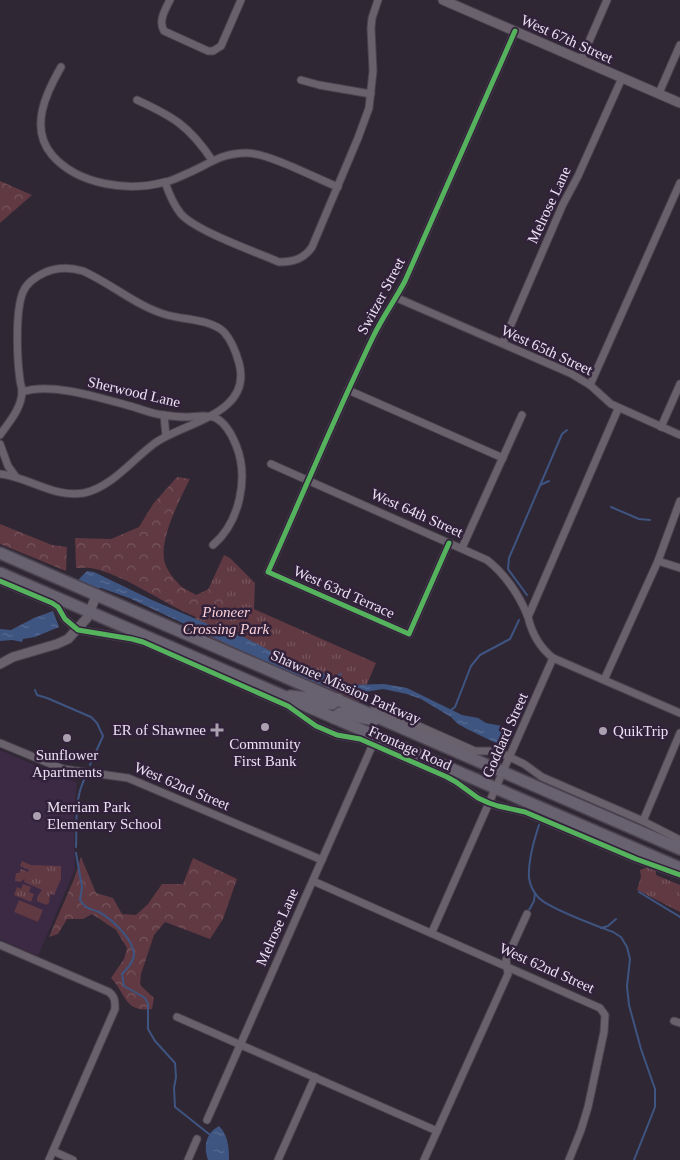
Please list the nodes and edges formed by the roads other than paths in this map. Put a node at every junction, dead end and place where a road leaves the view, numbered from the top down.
1 (170, 0) edge
2 (240, 0) edge
3 (378, 0) edge
4 (443, 0) edge
5 (608, 0) edge
6 (514, 31) junction
7 (680, 45) edge
8 (582, 60) junction
9 (61, 67) dead end
10 (622, 78) junction
11 (301, 80) dead end
12 (659, 93) junction
13 (371, 94) junction
14 (136, 100) dead end
15 (680, 103) edge
16 (212, 160) junction
17 (165, 182) junction
18 (680, 183) edge
19 (338, 187) junction
20 (396, 298) junction
21 (502, 343) junction
22 (590, 384) junction
23 (680, 384) edge
24 (348, 390) junction
25 (22, 392) junction
26 (618, 408) junction
27 (164, 415) junction
28 (208, 416) junction
29 (522, 416) dead end
30 (661, 427) junction
31 (0, 435) edge
32 (680, 435) edge
33 (166, 436) junction
34 (0, 444) edge
35 (503, 458) junction
36 (272, 464) dead end
37 (0, 474) edge
38 (16, 477) junction
39 (308, 480) junction
40 (680, 501) edge
41 (449, 542) junction
42 (213, 545) dead end
43 (462, 548) junction
44 (0, 553) edge
45 (658, 561) junction
46 (680, 568) edge
47 (268, 572) joint
48 (0, 573) edge
49 (0, 581) edge
50 (97, 594) junction
51 (89, 612) junction
52 (528, 617) junction
53 (78, 630) junction
54 (553, 658) junction
55 (0, 664) edge
56 (604, 680) junction
57 (277, 694) junction
58 (338, 699) junction
59 (374, 706) joint
60 (355, 707) junction
61 (680, 713) edge
62 (334, 718) junction
63 (388, 722) junction
64 (328, 731) junction
65 (680, 733) edge
66 (0, 743) edge
67 (373, 744) junction
68 (510, 757) junction
69 (503, 772) junction
70 (496, 788) junction
71 (489, 803) junction
72 (643, 822) junction
73 (680, 840) edge
74 (680, 848) edge
75 (322, 860) junction
76 (680, 868) edge
77 (680, 875) edge
78 (312, 881) junction
79 (527, 914) dead end
80 (432, 932) junction
81 (0, 945) edge
82 (507, 965) junction
83 (177, 1016) dead end
84 (240, 1044) junction
85 (315, 1077) junction
86 (207, 1120) dead end
87 (437, 1132) junction
88 (197, 1139) dead end
89 (53, 1151) junction
90 (49, 1160) edge
91 (73, 1160) edge
92 (188, 1160) edge
93 (278, 1160) edge
94 (424, 1160) edge
95 (569, 1160) edge

1 - 2 street
3 - 13 street
4 - 6 street, West 67th Street
5 - 8 street
6 - 8 street, West 67th Street
6 - 20 street, Switzer Street
7 - 12 street
8 - 10 street, West 67th Street
9 - 17 street
10 - 12 street, West 67th Street
10 - 21 street, Melrose Lane
11 - 13 street
12 - 15 street, West 67th Street
13 - 19 street
14 - 16 street
16 - 17 street
16 - 19 street
17 - 19 street
18 - 22 street
20 - 21 street, West 65th Street
20 - 24 street, Switzer Street
21 - 22 street, West 65th Street
22 - 26 street, West 65th Street
23 - 30 street
24 - 35 street
24 - 39 street, Switzer Street
25 - 27 street, Sherwood Lane
25 - 28 street
25 - 31 street
26 - 30 street, West 65th Street
26 - 52 street
27 - 28 street, Sherwood Lane
27 - 33 street
28 - 33 street
28 - 42 street
29 - 35 street
30 - 32 street, West 65th Street
33 - 38 street
34 - 38 street
35 - 43 street
36 - 39 street, West 64th Street
37 - 38 street
39 - 41 street, West 64th Street
39 - 47 street, Switzer Street
40 - 45 street
41 - 43 street, West 64th Street
41 - 47 street, West 63rd Terrace
43 - 52 street, West 64th Street
44 - 50 highway, Shawnee Mission Parkway
45 - 46 street
45 - 56 street
48 - 51 highway
49 - 53 street
50 - 51 street
50 - 58 highway, Shawnee Mission Parkway
51 - 53 street
51 - 57 highway
52 - 54 street, West 64th Street
53 - 55 street
53 - 64 street, Frontage Road
54 - 56 street
54 - 68 street, Goddard Street
56 - 61 street
57 - 58 highway
57 - 62 highway
58 - 60 highway, Shawnee Mission Parkway
59 - 60 highway
59 - 68 street, Frontage Road
60 - 63 highway, Shawnee Mission Parkway
62 - 63 highway
62 - 64 street
62 - 70 highway
63 - 69 highway, Shawnee Mission Parkway
64 - 67 street, Frontage Road
65 - 72 street
66 - 75 street, West 62nd Street
67 - 71 street, Frontage Road
67 - 75 street, Melrose Lane
68 - 69 street, Goddard Street
68 - 72 street, Frontage Road
69 - 70 street, Goddard Street
69 - 74 highway, Shawnee Mission Parkway
70 - 71 street, Goddard Street
70 - 76 highway
71 - 77 street, Frontage Road
71 - 80 street, Goddard Street
72 - 73 street, Frontage Road
75 - 78 street, Melrose Lane
78 - 80 street, West 62nd Street
78 - 84 street, Melrose Lane
79 - 82 street
80 - 82 street, West 62nd Street
81 - 89 street
82 - 87 street
82 - 95 street, West 62nd Street
83 - 84 street
84 - 85 street
84 - 86 street, Melrose Lane
85 - 87 street
85 - 93 street
87 - 94 street
88 - 92 street
89 - 90 street
89 - 91 street

